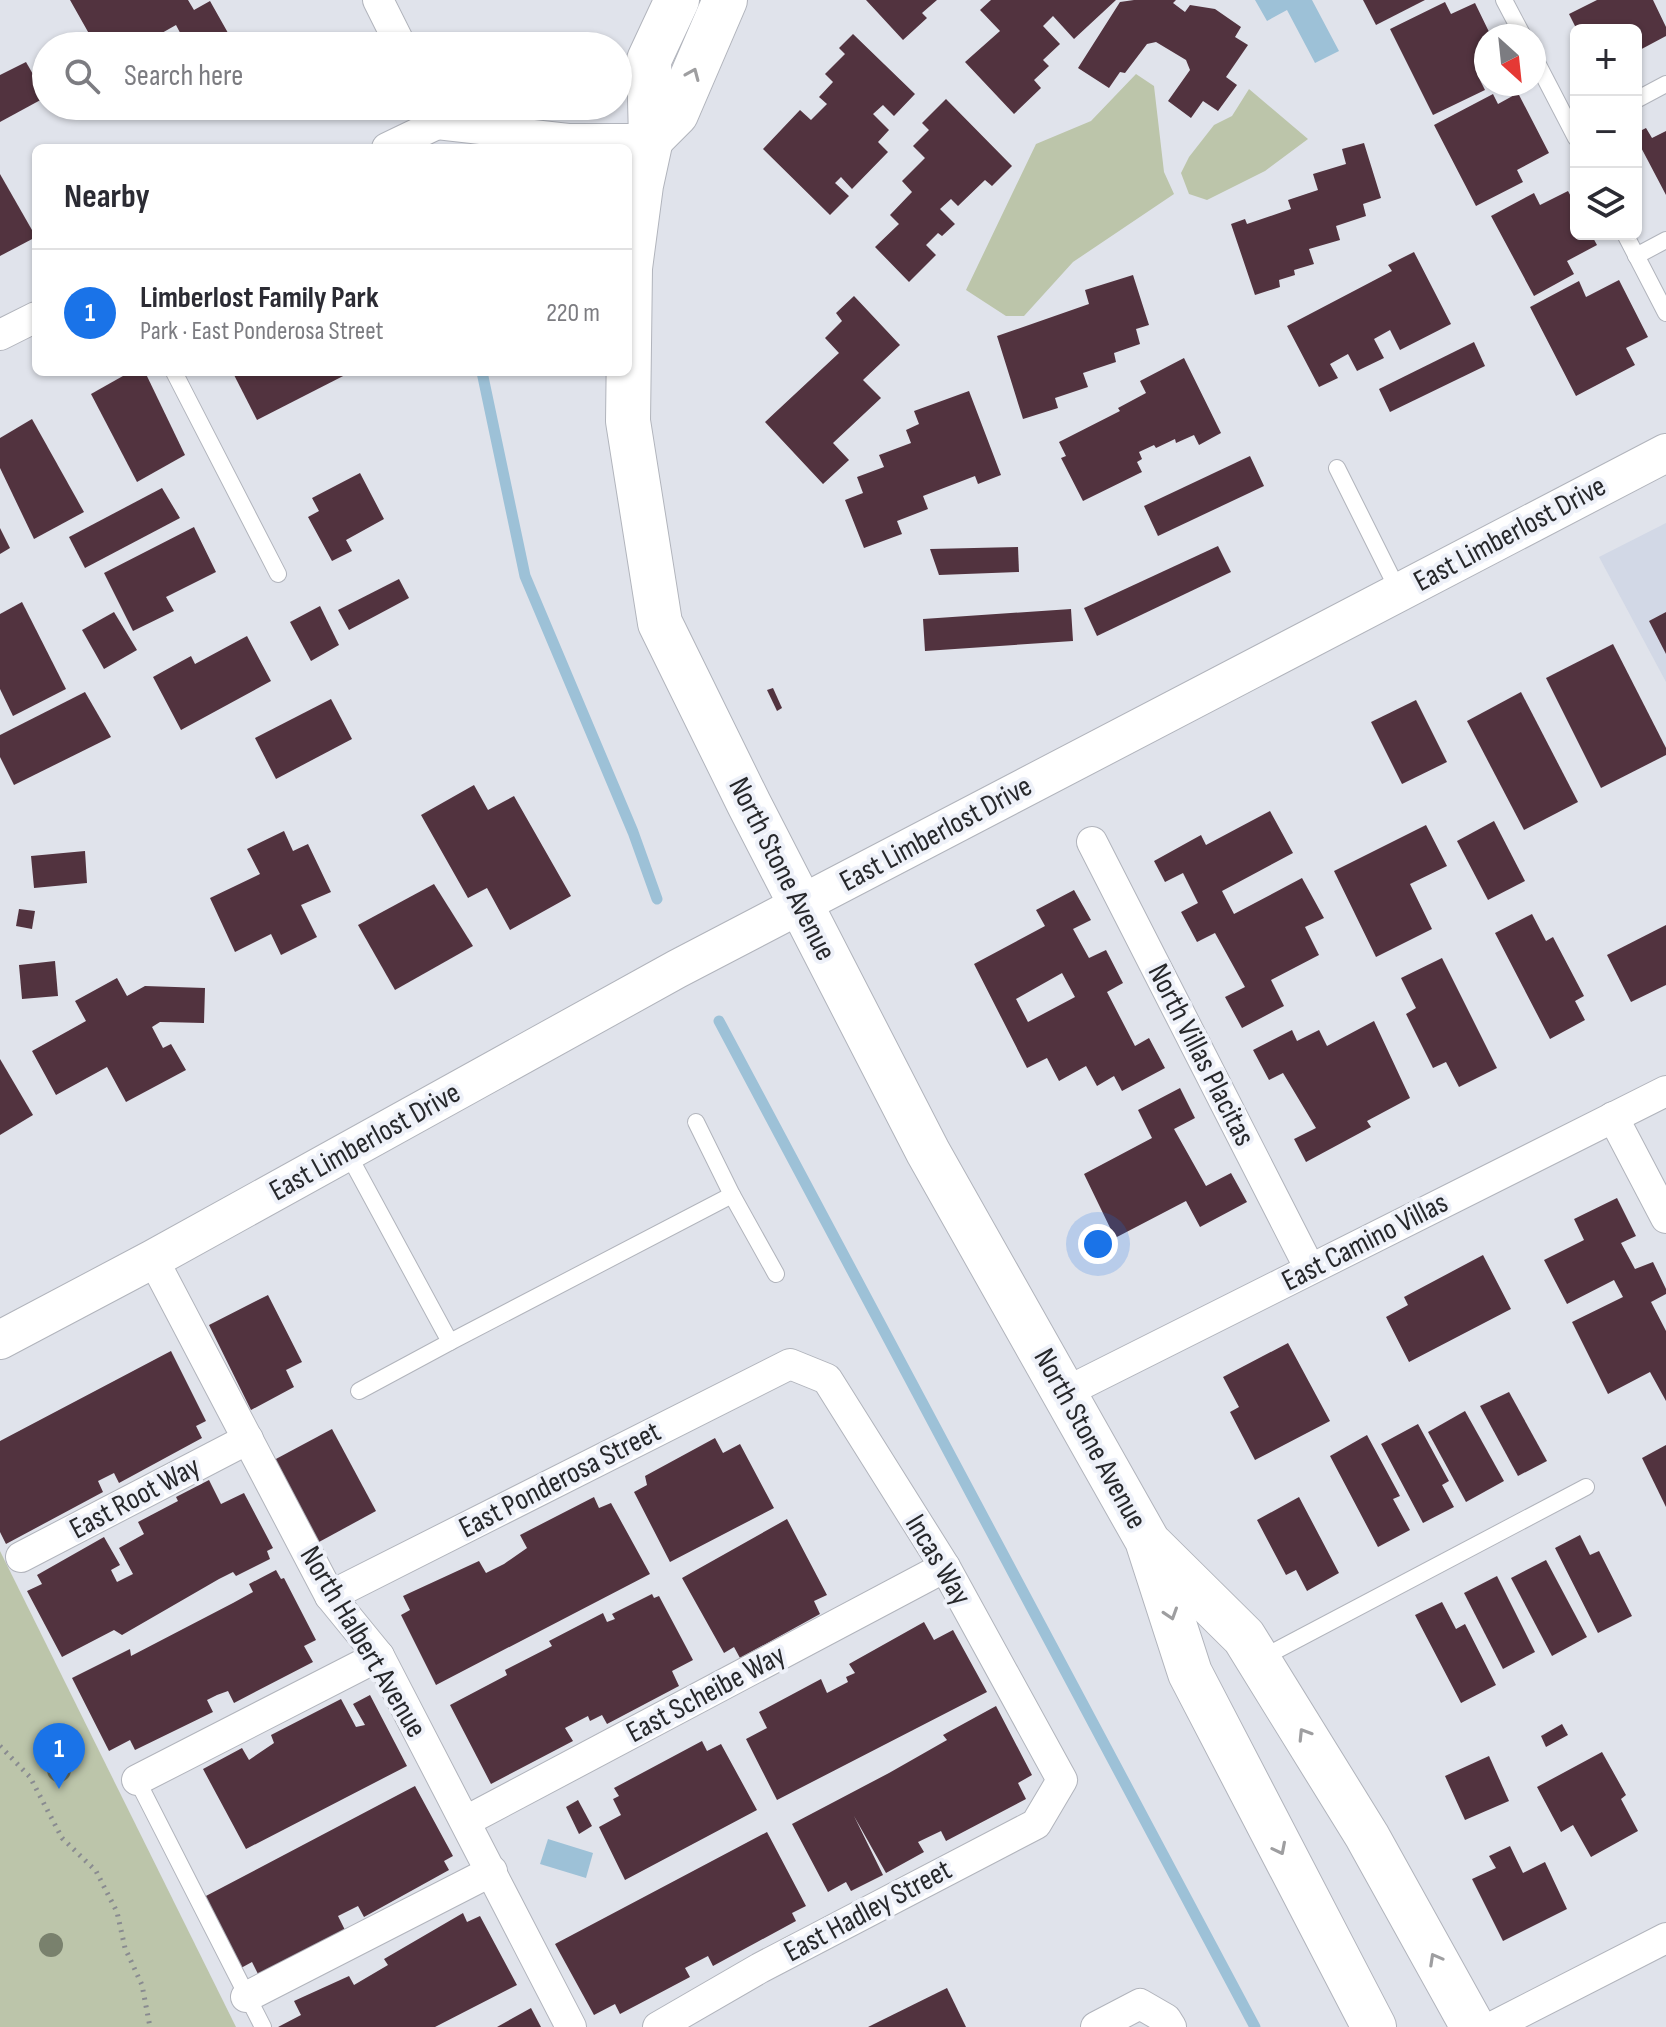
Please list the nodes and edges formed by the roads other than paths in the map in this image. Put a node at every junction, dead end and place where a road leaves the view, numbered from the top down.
1 (677, 0) edge
2 (725, 0) edge
3 (1509, 2) edge
4 (391, 6) edge
5 (1518, 24) edge
6 (398, 32) edge
7 (1546, 80) edge
8 (1666, 84) edge
9 (1642, 97) edge
10 (426, 120) edge
11 (461, 120) edge
12 (1570, 125) edge
13 (651, 139) junction
14 (393, 144) edge
15 (1628, 240) edge
16 (1666, 240) edge
17 (632, 253) edge
18 (1636, 256) junction
19 (1666, 313) edge
20 (32, 319) edge
21 (0, 335) edge
22 (176, 376) edge
23 (629, 376) edge
24 (1666, 453) edge
25 (1337, 468) dead end
26 (278, 574) dead end
27 (1399, 592) junction
28 (1092, 842) dead end
29 (800, 905) junction
30 (1666, 1091) edge
31 (1613, 1117) junction
32 (696, 1122) dead end
33 (347, 1152) junction
34 (732, 1195) junction
35 (1666, 1218) edge
36 (153, 1259) junction
37 (1310, 1269) junction
38 (776, 1274) dead end
39 (0, 1340) edge
40 (450, 1342) junction
41 (790, 1364) joint
42 (359, 1391) dead end
43 (1064, 1393) junction
44 (248, 1439) junction
45 (1586, 1487) dead end
46 (1147, 1540) junction
47 (21, 1557) dead end
48 (945, 1567) junction
49 (330, 1596) junction
50 (379, 1656) junction
51 (1258, 1660) junction
52 (137, 1780) joint
53 (1062, 1780) joint
54 (466, 1821) junction
55 (492, 1871) junction
56 (1666, 1938) edge
57 (246, 1997) junction
58 (263, 2027) edge
59 (571, 2027) edge
60 (658, 2027) edge
61 (1096, 2027) edge
62 (1171, 2027) edge
63 (1374, 2027) edge
64 (1473, 2027) edge
65 (1492, 2027) edge

1 - 13 main road, North Stone Avenue
13 -> 2 main road
3 - 5 lane
4 - 6 street
7 - 12 lane
8 - 9 lane
10 - 14 street
11 - 13 street
13 - 17 main road, North Stone Avenue
15 - 18 lane
16 - 18 lane
18 - 19 lane
20 - 21 street
22 - 26 lane
23 - 29 main road, North Stone Avenue
24 - 27 street, East Limberlost Drive
25 - 27 lane
27 - 29 street, East Limberlost Drive
28 - 37 street, North Villas Placitas
29 - 33 street, East Limberlost Drive
29 - 43 main road, North Stone Avenue
30 - 31 street, East Camino Villas
31 - 35 street
31 - 37 street, East Camino Villas
32 - 34 lane
33 - 36 street, East Limberlost Drive
33 - 40 lane
34 - 38 lane
34 - 40 lane
36 - 39 street, East Limberlost Drive
36 - 44 street, North Halbert Avenue
37 - 43 street, East Camino Villas
40 - 42 lane
41 - 48 street, Incas Way
41 - 49 street, East Ponderosa Street
43 - 46 main road, North Stone Avenue
44 - 47 street, East Root Way
44 - 49 street, North Halbert Avenue
45 - 51 lane
46 - 51 main road, North Stone Avenue
46 -> 63 main road, North Stone Avenue
48 - 53 street, Incas Way
48 - 54 street, East Scheibe Way
49 - 50 street, North Halbert Avenue
50 - 52 street
50 - 54 street, North Halbert Avenue
64 -> 51 main road, North Stone Avenue
52 - 57 lane
53 - 60 street, East Hadley Street
54 - 55 street, North Halbert Avenue
55 - 57 street
55 - 59 street, North Halbert Avenue
56 - 65 street
57 - 58 lane
61 - 62 street

